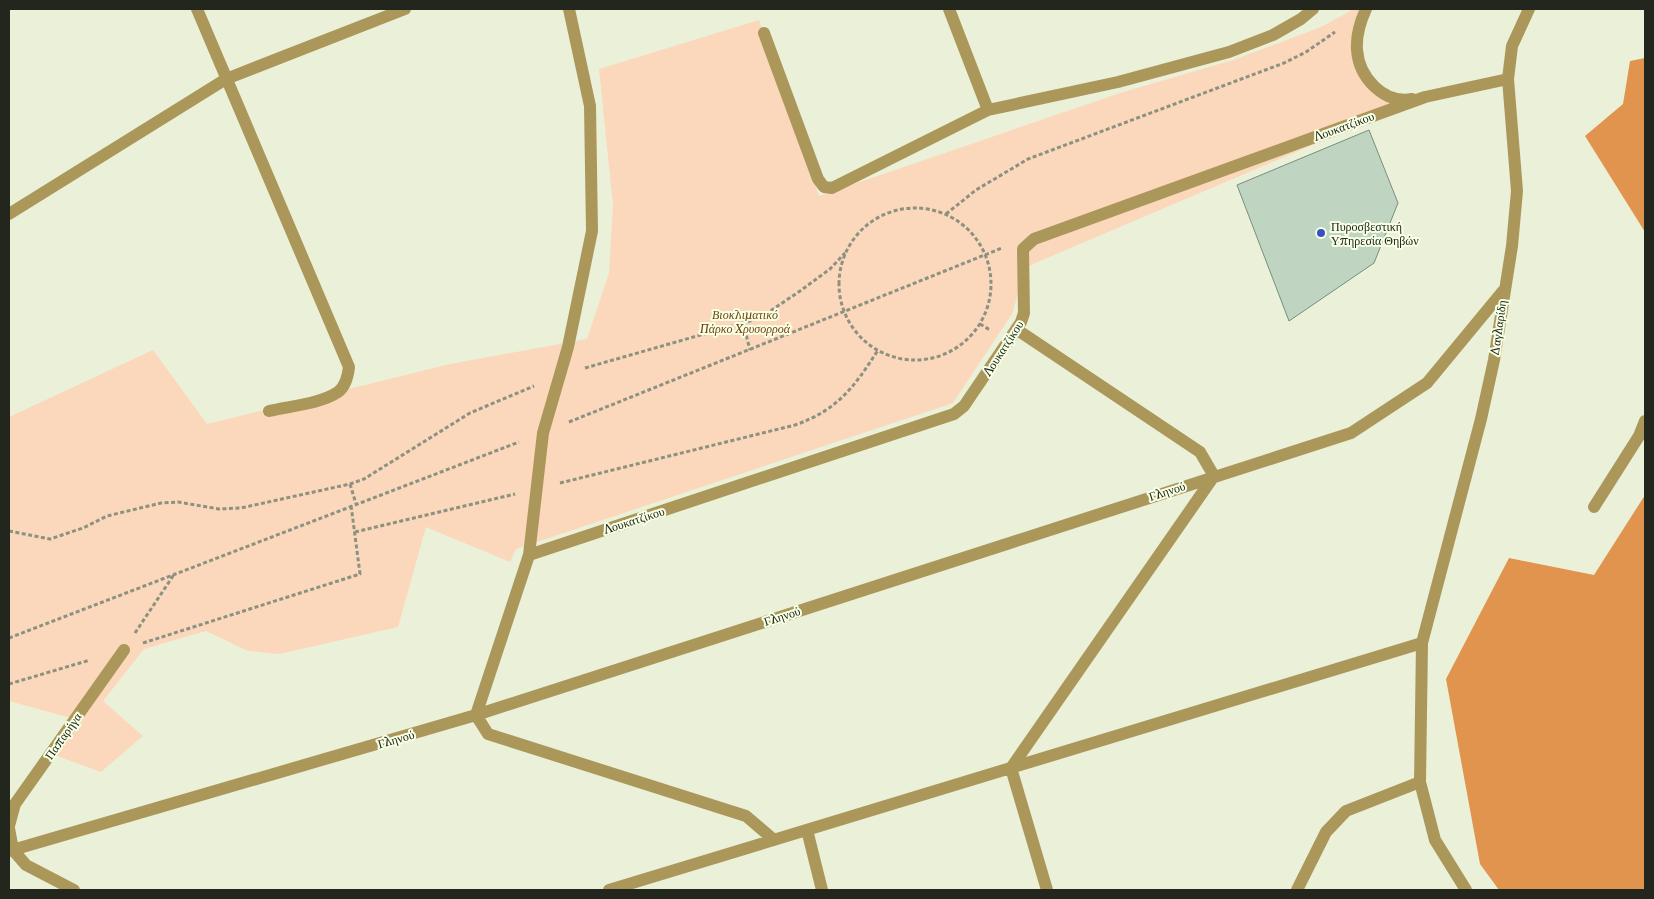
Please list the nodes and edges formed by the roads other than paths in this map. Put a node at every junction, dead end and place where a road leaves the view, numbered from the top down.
1 (197, 9) edge
2 (404, 9) edge
3 (569, 9) edge
4 (949, 9) edge
5 (1313, 9) edge
6 (1366, 9) edge
7 (1529, 9) edge
8 (764, 33) dead end
9 (226, 79) junction
10 (1508, 79) junction
11 (1426, 97) junction
12 (988, 110) junction
13 (9, 214) edge
14 (1503, 290) junction
15 (1016, 329) junction
16 (269, 411) dead end
17 (1645, 421) edge
18 (1214, 476) junction
19 (1594, 507) dead end
20 (529, 555) junction
21 (1422, 642) junction
22 (124, 650) road end
23 (476, 716) junction
24 (1011, 768) junction
25 (1420, 782) junction
26 (9, 827) edge
27 (807, 830) junction
28 (774, 840) junction
29 (11, 851) edge
30 (74, 890) edge
31 (609, 890) edge
32 (822, 890) edge
33 (1047, 890) edge
34 (1297, 890) edge
35 (1466, 890) edge

1 - 9 street
2 - 9 street
3 - 20 street
4 - 12 street
5 - 12 street
6 - 11 street
7 - 10 street, Δαγλαρίδη
8 - 12 street
9 - 13 street
9 - 16 street
10 - 11 street, Λουκατζίκου
10 - 14 street, Δαγλαρίδη
11 - 15 street, Λουκατζίκου
14 - 18 street, Γληνού
14 - 21 street, Δαγλαρίδη
15 - 18 street
15 - 20 street, Λουκατζίκου
17 - 19 street
18 - 23 street, Γληνού
18 - 24 street
20 - 23 street
21 - 24 street
21 - 25 street, Δαγλαρίδη
22 - 26 street, Παπαρήγα
23 - 28 street
23 - 29 street, Γληνού
24 - 27 street
24 - 33 street
25 - 34 street
25 - 35 street, Δαγλαρίδη
26 - 29 street, Παπαρήγα
27 - 28 street
27 - 32 street
28 - 31 street
29 - 30 street

